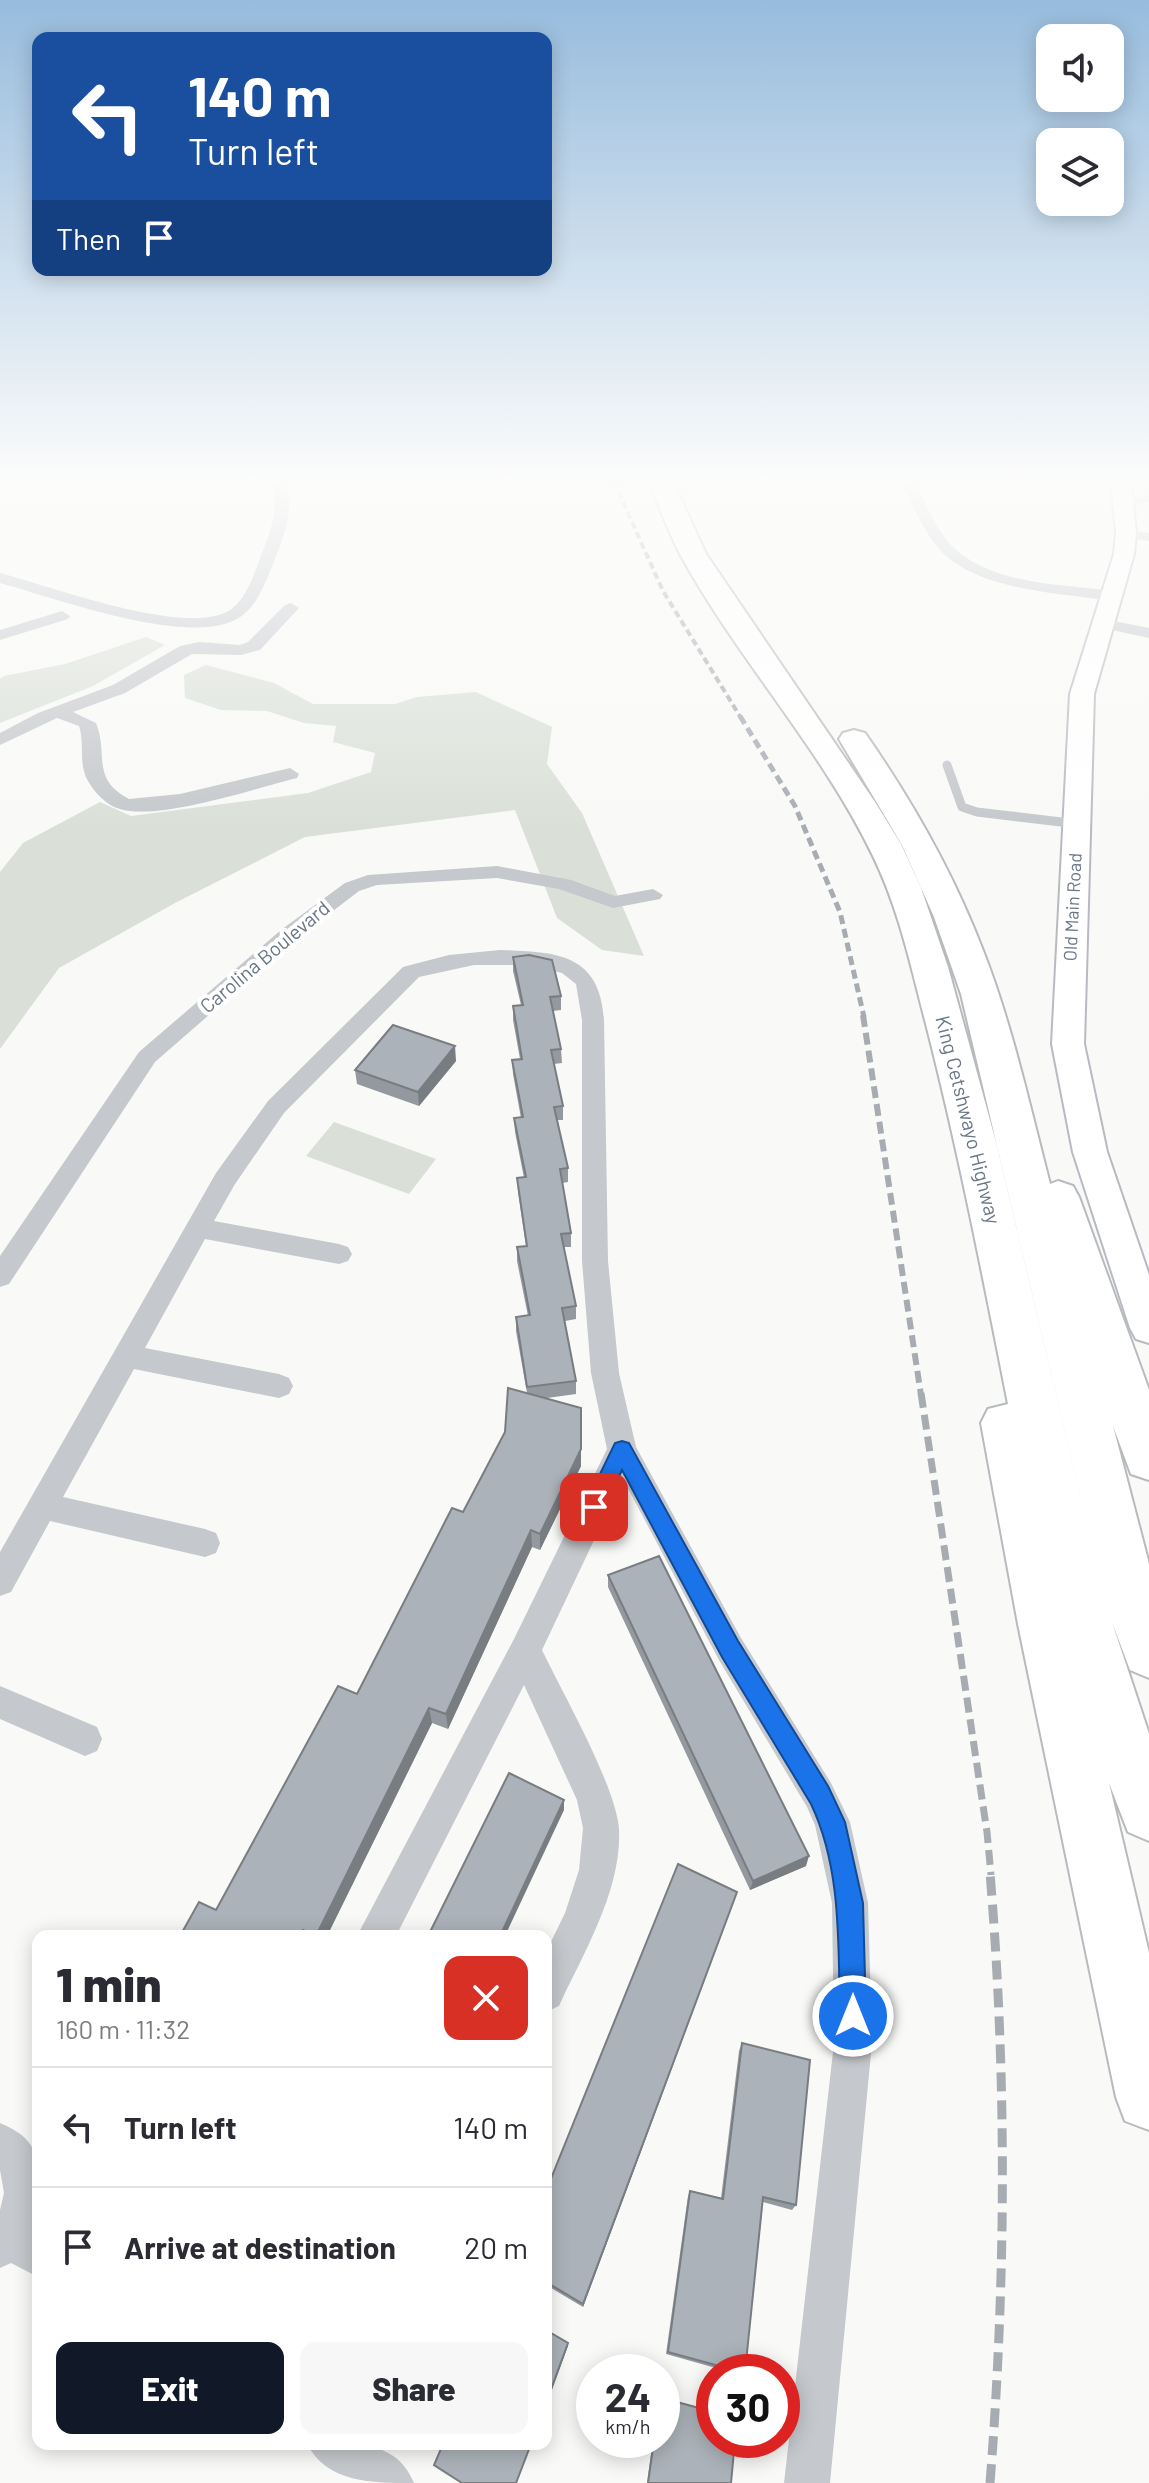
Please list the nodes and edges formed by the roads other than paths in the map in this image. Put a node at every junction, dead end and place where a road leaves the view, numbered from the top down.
1 (74, 598) edge
2 (248, 598) edge
3 (722, 598) edge
4 (755, 598) edge
5 (1070, 598) edge
6 (1111, 598) edge
7 (291, 608) dead end
8 (1108, 610) junction
9 (62, 616) dead end
10 (1149, 633) edge
11 (0, 635) edge
12 (56, 712) junction
13 (0, 740) edge
14 (947, 765) dead end
15 (290, 774) dead end
16 (1078, 824) junction
17 (653, 895) dead end
18 (972, 1041) junction
19 (197, 1228) junction
20 (339, 1254) dead end
21 (0, 1277) edge
22 (1149, 1328) edge
23 (127, 1356) junction
24 (279, 1386) dead end
25 (622, 1449) junction
26 (1149, 1459) edge
27 (43, 1506) junction
28 (205, 1543) dead end
29 (0, 1582) edge
30 (525, 1650) junction
31 (1149, 1652) edge
32 (0, 1702) edge
33 (85, 1739) dead end
34 (1149, 1811) edge
35 (379, 1930) edge
36 (552, 1980) edge
37 (1149, 2097) edge
38 (0, 2143) edge
39 (15, 2247) edge
40 (342, 2450) edge
41 (391, 2483) edge
42 (807, 2483) edge

1 - 2 street
3 - 18 highway, King Cetshwayo Highway
4 - 18 highway, King Cetshwayo Highway
5 - 8 street
6 - 8 street, Old Main Road
7 - 12 street
8 - 10 street
8 - 16 street, Old Main Road
9 - 11 street
12 - 13 street
12 - 15 street
14 - 16 lane
16 - 22 street, Old Main Road
17 - 21 street, Carolina Boulevard
18 - 26 highway
18 - 31 highway, King Cetshwayo Highway
18 - 34 highway, King Cetshwayo Highway
18 - 37 highway
19 - 20 street
19 - 23 street
19 - 25 street
23 - 24 street
23 - 27 street
25 - 30 street
25 - 42 street
27 - 28 street
27 - 29 street
30 - 35 street
30 - 36 street
32 - 33 street
38 - 39 street
40 - 41 street

